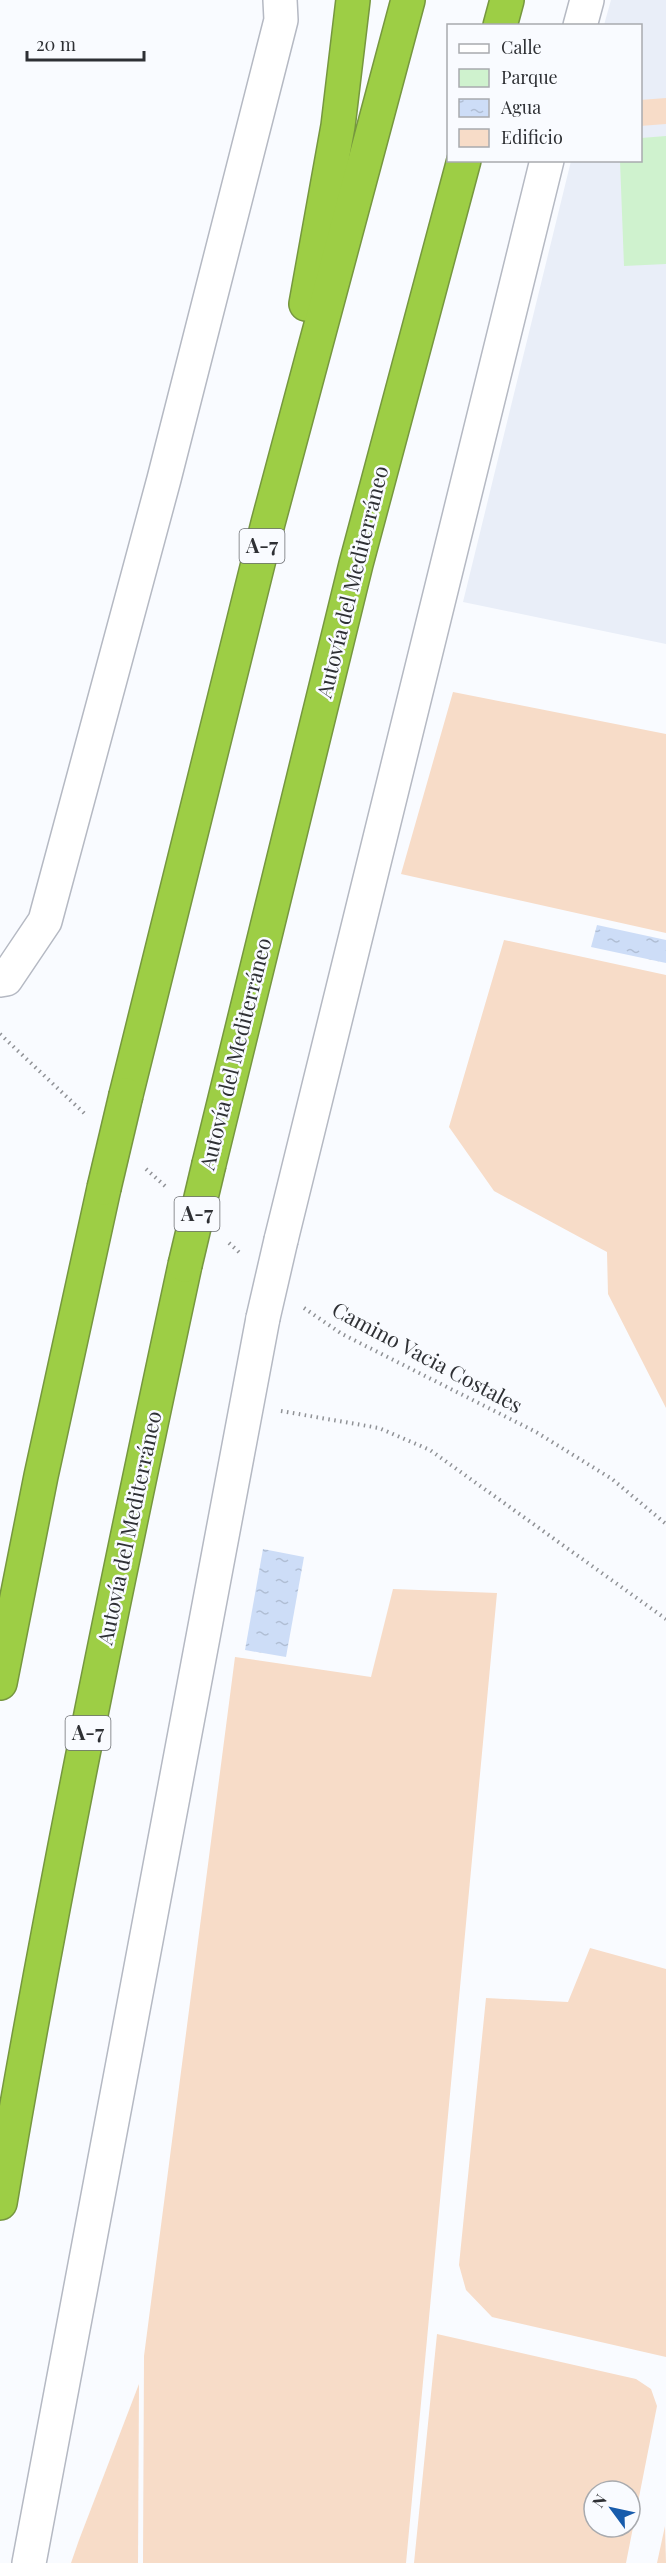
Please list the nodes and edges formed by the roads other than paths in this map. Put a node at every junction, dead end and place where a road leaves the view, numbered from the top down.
1 (280, 0) edge
2 (353, 0) edge
3 (408, 0) edge
4 (507, 0) edge
5 (587, 0) edge
6 (501, 24) edge
7 (581, 24) edge
8 (463, 162) edge
9 (547, 162) edge
10 (268, 523) junction
11 (0, 980) edge
12 (0, 1683) edge
13 (0, 2203) edge
14 (29, 2563) edge

1 - 11 street
2 - 10 highway
3 - 10 highway, A-7
4 - 6 highway
5 - 7 street
8 - 13 highway, Autovía del Mediterráneo / A-7, bridge
9 - 14 street, bridge
10 - 12 highway, A-7, bridge

